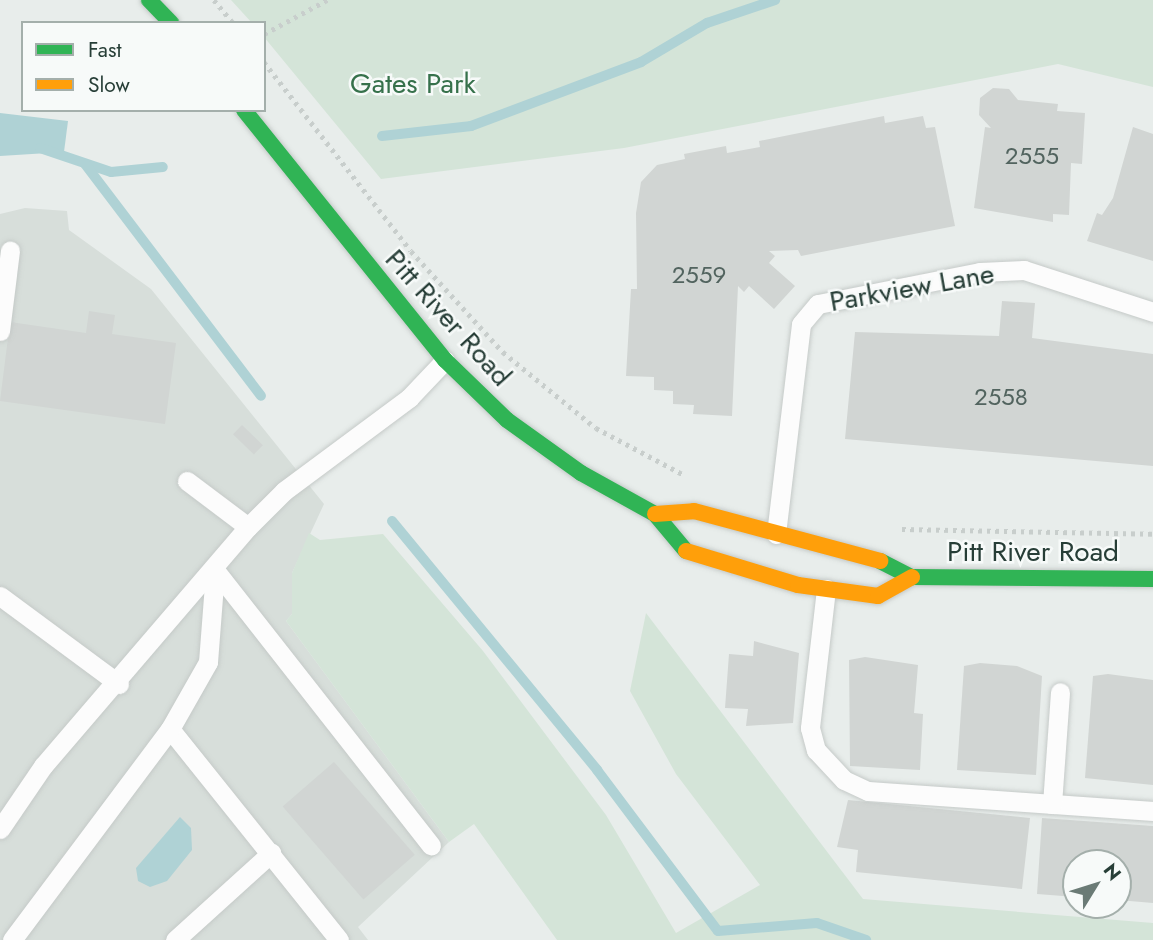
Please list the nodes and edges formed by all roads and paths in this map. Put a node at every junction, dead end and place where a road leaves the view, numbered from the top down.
1 (149, 0) edge
2 (214, 0) edge
3 (327, 0) edge
4 (169, 21) edge
5 (231, 21) edge
6 (266, 33) edge
7 (266, 65) edge
8 (246, 112) edge
9 (10, 251) dead end
10 (1153, 312) edge
11 (0, 331) edge
12 (445, 360) junction
13 (688, 476) dead end
14 (187, 481) dead end
15 (655, 513) junction
16 (248, 527) junction
17 (891, 529) dead end
18 (776, 534) junction
19 (1153, 534) edge
20 (215, 570) junction
21 (912, 577) junction
22 (1153, 579) edge
23 (826, 589) junction
24 (0, 596) edge
25 (118, 684) junction
26 (1060, 692) dead end
27 (170, 729) junction
28 (1052, 804) junction
29 (1153, 811) edge
30 (0, 829) edge
31 (431, 845) dead end
32 (271, 853) junction
33 (12, 940) edge
34 (175, 940) edge
35 (339, 940) edge

1 - 4 main road
2 - 5 path
3 - 6 path
7 - 13 path
8 - 12 main road, Pitt River Road
9 - 11 lane
10 - 18 lane, Parkview Lane
12 - 15 main road, Pitt River Road
12 - 16 lane
14 - 16 lane
15 - 18 main road, Pitt River Road
15 - 23 main road, Pitt River Road
16 - 20 lane
17 - 19 path
18 - 21 main road, Pitt River Road
20 - 25 lane
20 - 27 lane
20 - 31 lane
21 - 22 main road, Pitt River Road
21 - 23 main road, Pitt River Road
23 - 28 lane
24 - 25 lane
25 - 30 lane
26 - 28 lane
27 - 32 lane
27 - 33 lane
28 - 29 lane
32 - 34 lane
32 - 35 lane

